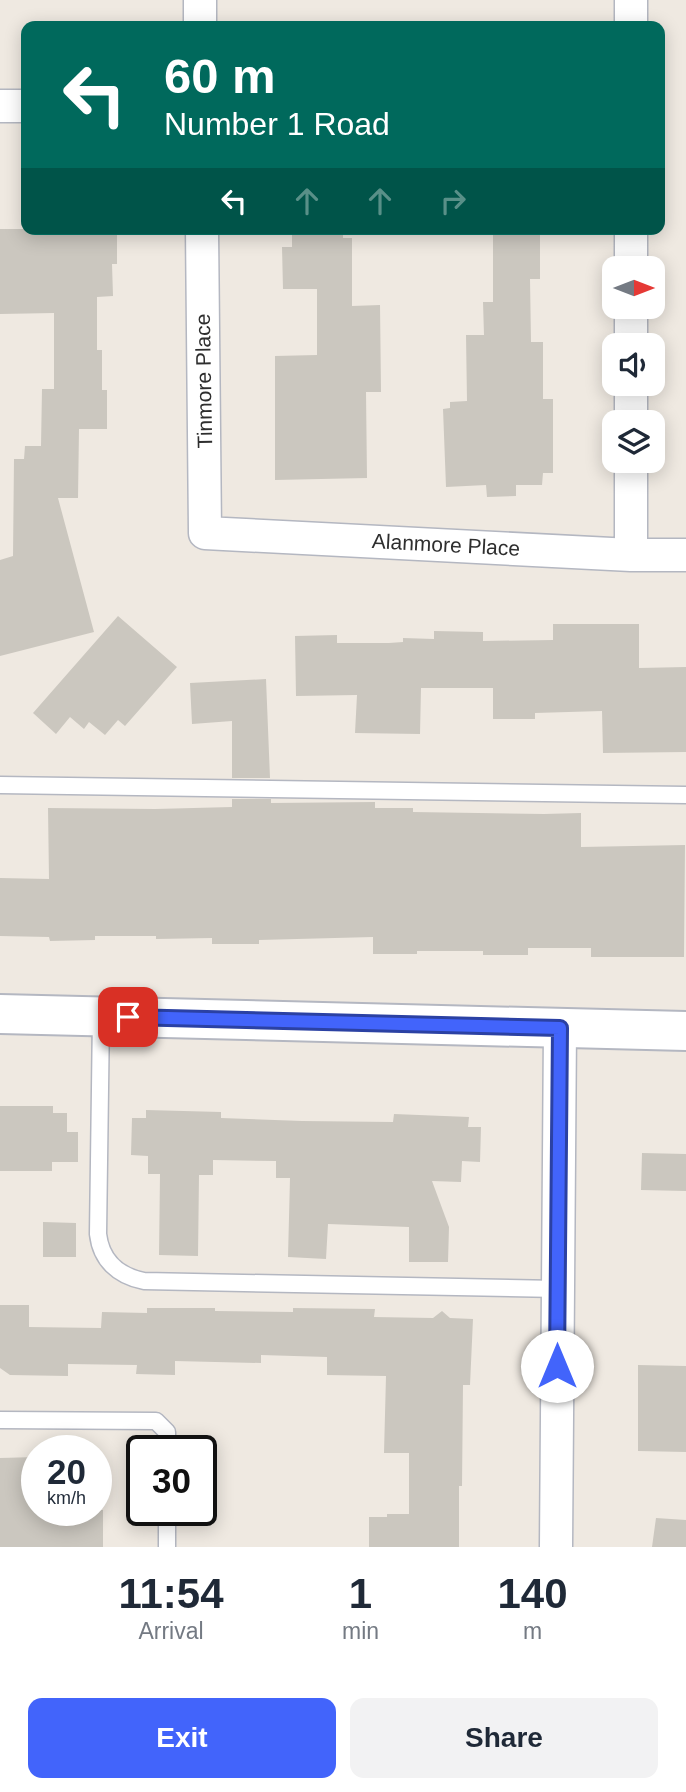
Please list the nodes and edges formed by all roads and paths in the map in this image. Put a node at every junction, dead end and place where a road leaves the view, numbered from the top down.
1 (200, 0) edge
2 (631, 0) edge
3 (200, 21) edge
4 (631, 21) edge
5 (0, 106) edge
6 (21, 106) edge
7 (202, 235) edge
8 (631, 235) edge
9 (631, 256) edge
10 (631, 473) edge
11 (205, 533) joint
12 (631, 555) junction
13 (686, 555) edge
14 (0, 785) edge
15 (686, 795) edge
16 (0, 1014) edge
17 (101, 1016) junction
18 (560, 1028) junction
19 (686, 1031) edge
20 (558, 1289) junction
21 (0, 1420) edge
22 (167, 1435) edge
23 (167, 1526) edge
24 (167, 1547) edge
25 (556, 1547) edge

1 - 3 street
2 - 4 street
5 - 6 street
7 - 11 street, Tinmore Place
8 - 9 street
10 - 12 street
11 - 12 street, Alanmore Place
12 - 13 street, Alanmore Place
14 - 15 lane
16 - 17 main road
17 - 18 main road
17 - 20 lane
18 - 19 main road
18 - 20 street
20 - 25 street
21 - 22 lane
23 - 24 lane

